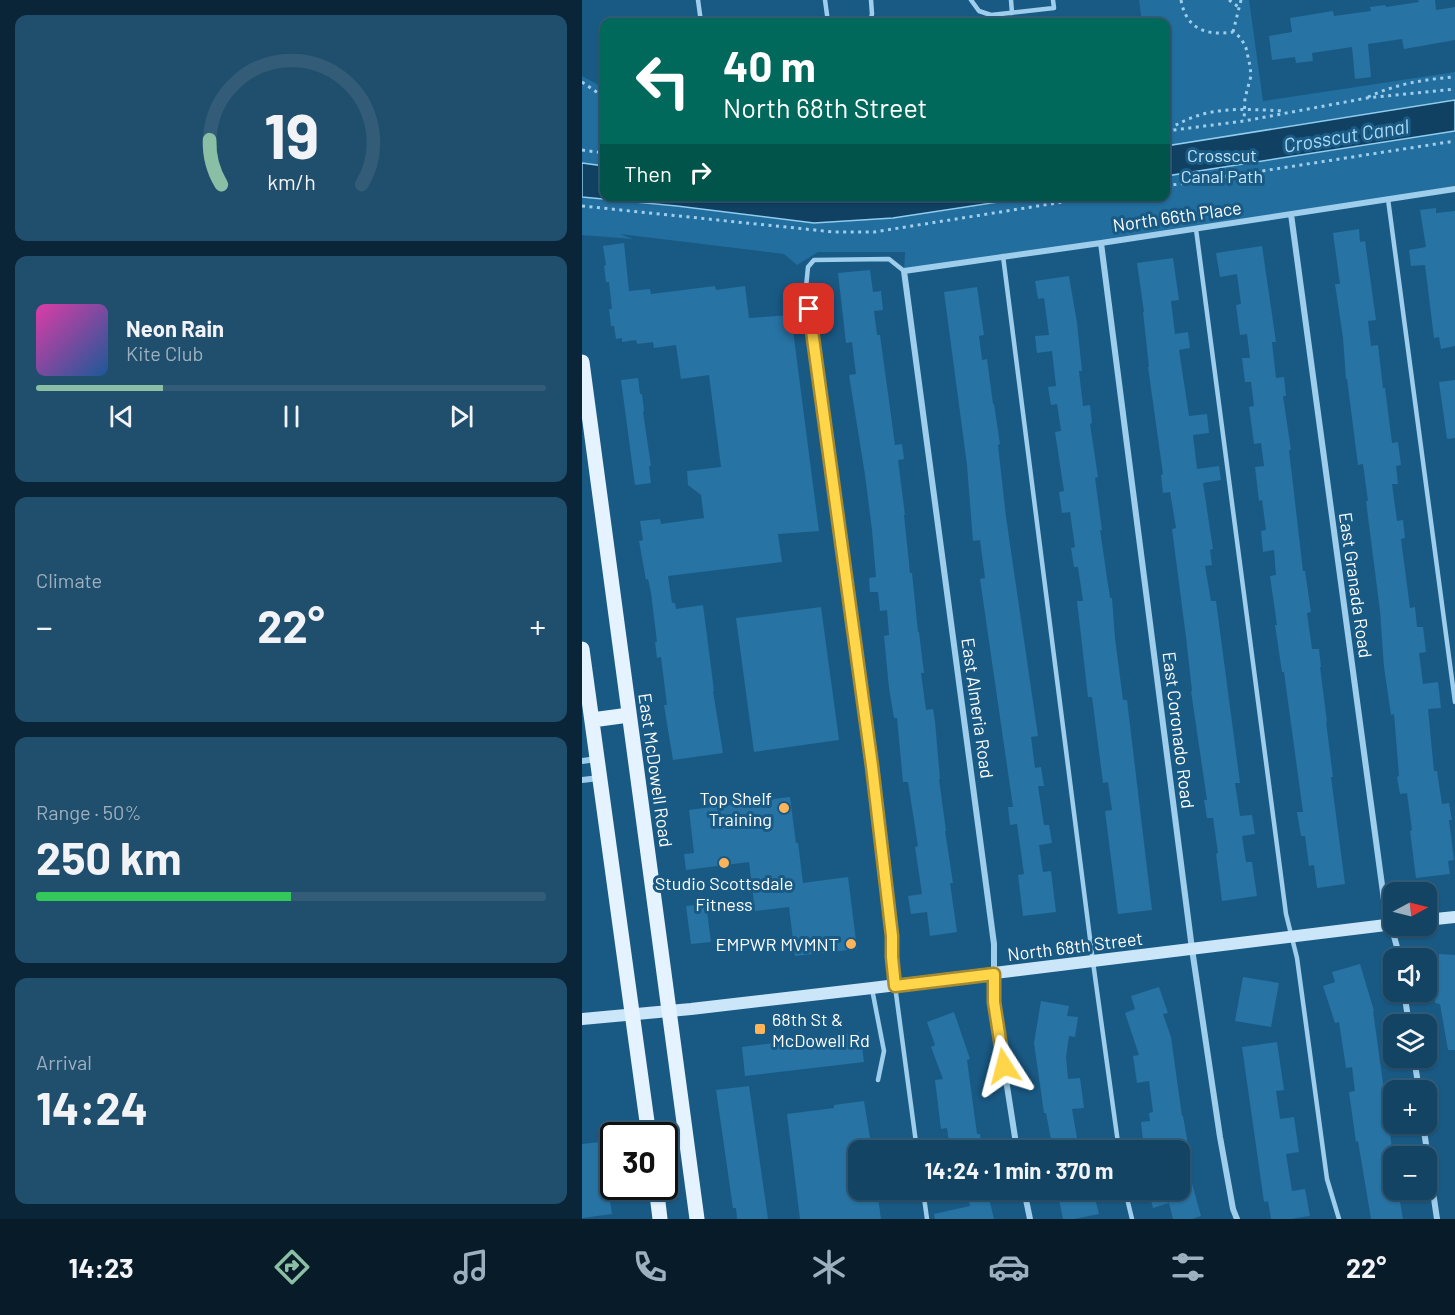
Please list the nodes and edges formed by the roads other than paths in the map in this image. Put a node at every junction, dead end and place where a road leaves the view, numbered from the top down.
1 (698, 0) edge
2 (825, 0) edge
3 (871, 0) edge
4 (970, 0) edge
5 (1011, 0) edge
6 (1053, 0) edge
7 (1012, 13) junction
8 (700, 18) edge
9 (827, 18) edge
10 (871, 18) edge
11 (1455, 189) edge
12 (1388, 199) junction
13 (1291, 214) junction
14 (1196, 229) junction
15 (1101, 243) junction
16 (1003, 256) junction
17 (904, 271) junction
18 (582, 362) edge
19 (582, 649) edge
20 (1455, 702) edge
21 (629, 715) junction
22 (592, 720) junction
23 (598, 759) junction
24 (582, 761) edge
25 (600, 778) junction
26 (582, 780) edge
27 (1383, 896) edge
28 (1455, 917) edge
29 (1437, 919) edge
30 (1383, 926) edge
31 (1292, 937) junction
32 (1192, 949) junction
33 (1092, 962) junction
34 (994, 974) junction
35 (895, 986) junction
36 (872, 988) junction
37 (668, 1011) junction
38 (632, 1014) junction
39 (582, 1019) edge
40 (878, 1080) dead end
41 (647, 1122) edge
42 (1424, 1134) edge
43 (916, 1140) edge
44 (1015, 1140) edge
45 (1118, 1140) edge
46 (658, 1200) edge
47 (924, 1200) edge
48 (1026, 1200) edge
49 (1127, 1200) edge
50 (660, 1219) edge
51 (697, 1219) edge
52 (927, 1219) edge
53 (1030, 1219) edge
54 (1132, 1219) edge
55 (1237, 1219) edge
56 (1340, 1219) edge
57 (1437, 1219) edge

1 - 8 lane
2 - 9 lane
3 - 10 lane
4 - 7 lane
5 - 7 lane
6 - 7 lane
11 - 12 street, North 66th Place
12 - 13 street, North 66th Place
12 - 20 lane
13 - 14 street, North 66th Place
13 - 27 street, East Granada Road
14 - 15 street, North 66th Place
14 - 31 lane
15 - 16 street, North 66th Place
15 - 32 street, East Coronado Road
16 - 17 street, North 66th Place
16 - 33 lane
17 - 34 street, East Almeria Road
17 - 35 lane
18 - 21 main road, East McDowell Road
19 - 22 main road
21 - 22 main road
21 - 37 main road, East McDowell Road
22 - 23 main road
23 - 24 street
23 - 25 main road
25 - 26 street
25 - 38 main road
28 - 29 street
30 - 31 street, North 68th Street
31 - 32 street, North 68th Street
31 - 56 lane
32 - 33 street, North 68th Street
32 - 55 street, East Coronado Road
33 - 34 street, North 68th Street
33 - 45 lane
34 - 35 street, North 68th Street
34 - 44 street, East Almeria Road
35 - 36 street, North 68th Street
35 - 43 lane
36 - 37 street, North 68th Street
36 - 40 lane
37 - 38 street, North 68th Street
37 - 51 main road, East McDowell Road
38 - 39 street, North 68th Street
38 - 41 main road
42 - 57 street
46 - 50 main road
47 - 52 lane
48 - 53 street
49 - 54 lane

